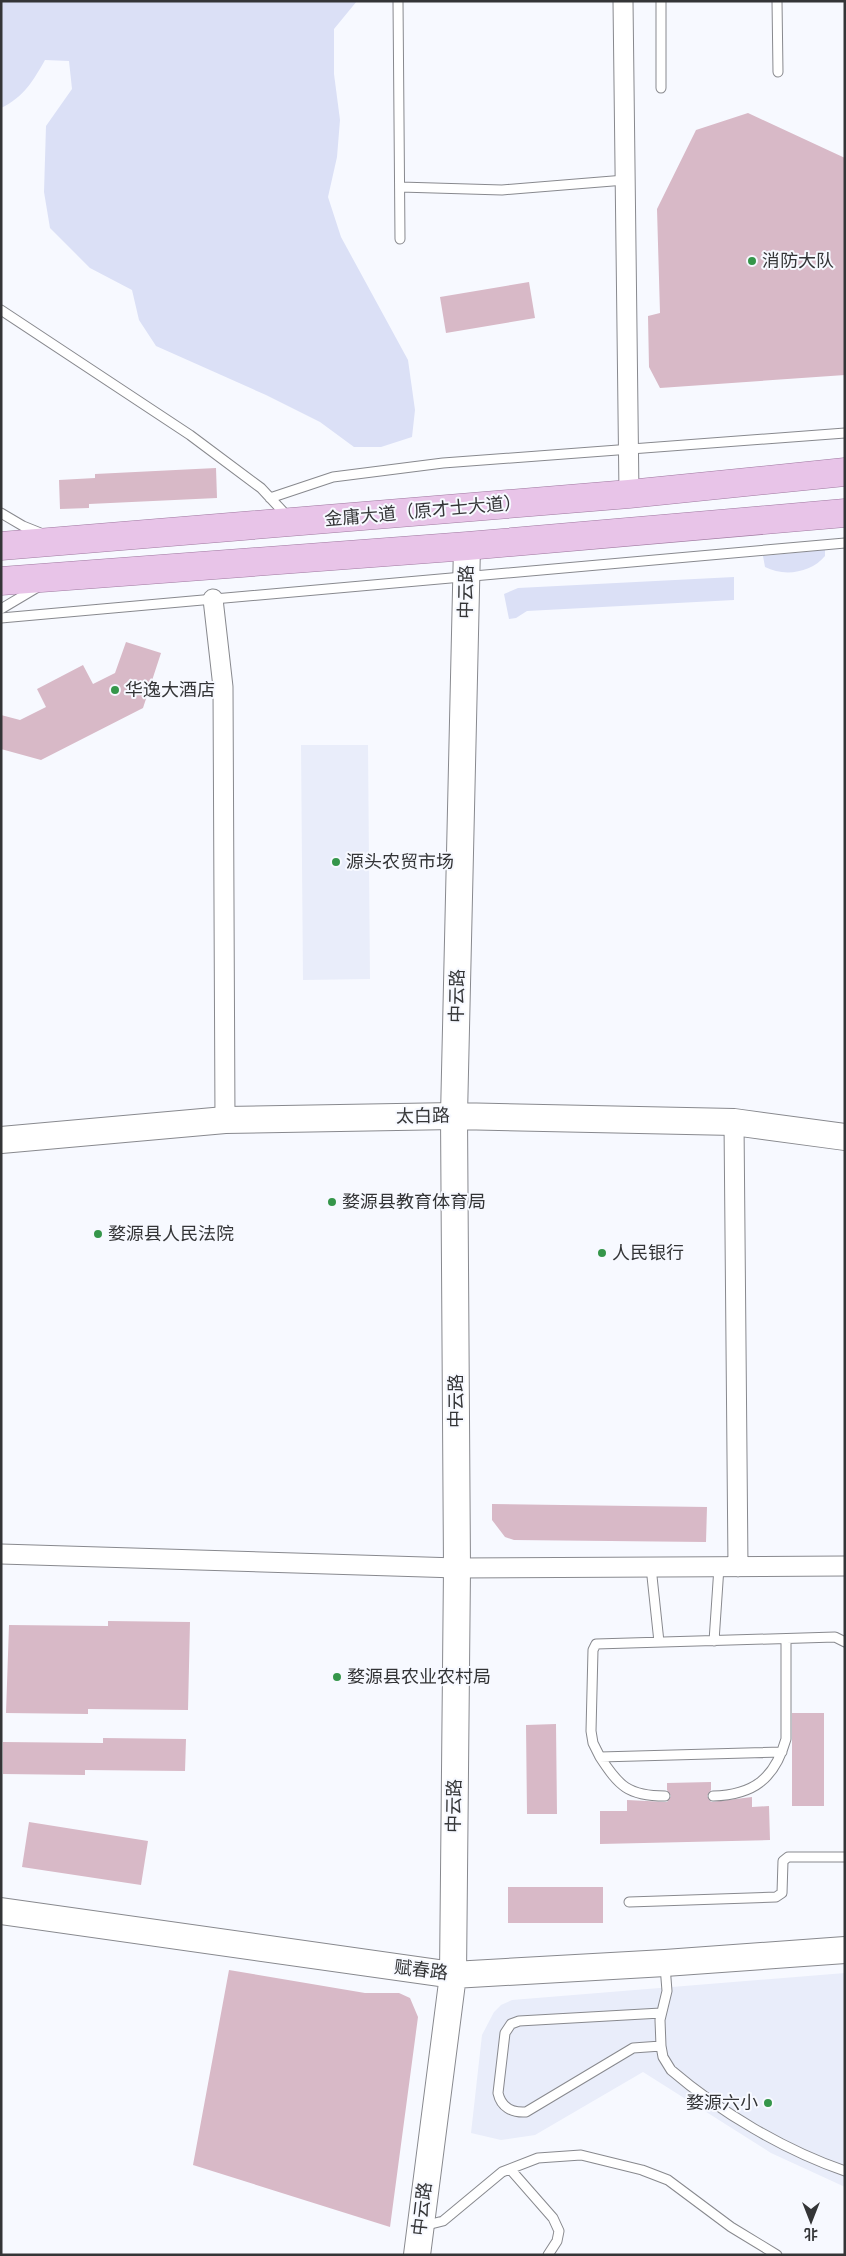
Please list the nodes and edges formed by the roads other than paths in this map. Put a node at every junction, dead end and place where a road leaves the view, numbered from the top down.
1 (398, 1) edge
2 (623, 1) edge
3 (662, 1) edge
4 (777, 1) edge
5 (778, 72) dead end
6 (661, 88) dead end
7 (625, 180) junction
8 (400, 188) junction
9 (400, 239) dead end
10 (1, 310) edge
11 (845, 433) edge
12 (629, 450) junction
13 (845, 472) edge
14 (630, 494) junction
15 (270, 498) junction
16 (1, 513) edge
17 (845, 513) edge
18 (293, 522) junction
19 (61, 541) junction
20 (845, 544) edge
21 (1, 546) edge
22 (467, 546) junction
23 (60, 576) junction
24 (466, 576) junction
25 (1, 581) edge
26 (212, 599) junction
27 (1, 608) edge
28 (1, 618) edge
29 (454, 1116) junction
30 (225, 1120) junction
31 (734, 1122) junction
32 (845, 1137) edge
33 (1, 1140) edge
34 (1, 1554) edge
35 (845, 1566) edge
36 (651, 1567) junction
37 (729, 1567) junction
38 (457, 1568) junction
39 (786, 1639) junction
40 (714, 1641) junction
41 (659, 1642) junction
42 (845, 1642) edge
43 (782, 1752) junction
44 (600, 1757) junction
45 (665, 1796) dead end
46 (713, 1796) dead end
47 (845, 1857) edge
48 (629, 1902) dead end
49 (1, 1911) edge
50 (845, 1950) edge
51 (665, 1963) junction
52 (452, 1975) junction
53 (661, 2014) junction
54 (661, 2046) junction
55 (510, 2169) junction
56 (845, 2171) edge
57 (420, 2226) junction
58 (416, 2255) edge
59 (548, 2255) edge
60 (777, 2255) edge

1 - 8 lane
2 - 7 street
3 - 6 lane
4 - 5 lane
7 - 8 lane
7 - 12 street
8 - 9 lane
10 - 15 lane
11 - 12 lane
12 - 14 street
12 - 15 lane
13 - 14 main road, 金庸大道（原才士大道）
14 - 18 main road, 金庸大道（原才士大道）
15 - 18 lane
16 - 19 lane
17 - 22 main road, 金庸大道（原才士大道）
18 - 19 main road, 金庸大道（原才士大道）
19 - 21 main road, 金庸大道（原才士大道）
20 - 24 lane
22 - 23 main road, 金庸大道（原才士大道）
22 - 24 street, 中云路
23 - 25 main road, 金庸大道（原才士大道）
23 - 27 lane
24 - 26 lane
24 - 29 street, 中云路
26 - 28 lane
26 - 30 street
29 - 30 street, 太白路
29 - 31 street, 太白路
29 - 38 street, 中云路
30 - 33 street, 太白路
31 - 32 street, 太白路
31 - 37 street
34 - 38 street
35 - 37 street
36 - 37 street
36 - 38 street
36 - 41 lane
37 - 40 lane
38 - 52 street, 中云路
39 - 40 lane
39 - 42 lane
39 - 43 lane
40 - 41 lane
41 - 44 lane
43 - 44 lane
43 - 46 lane
44 - 45 lane
47 - 48 lane
49 - 52 street, 赋春路
50 - 51 street, 赋春路
51 - 52 street, 赋春路
51 - 53 lane
52 - 57 street, 中云路
53 - 54 lane
53 - 54 lane
54 - 56 lane
55 - 57 lane
55 - 59 lane
55 - 60 lane
57 - 58 street, 中云路

